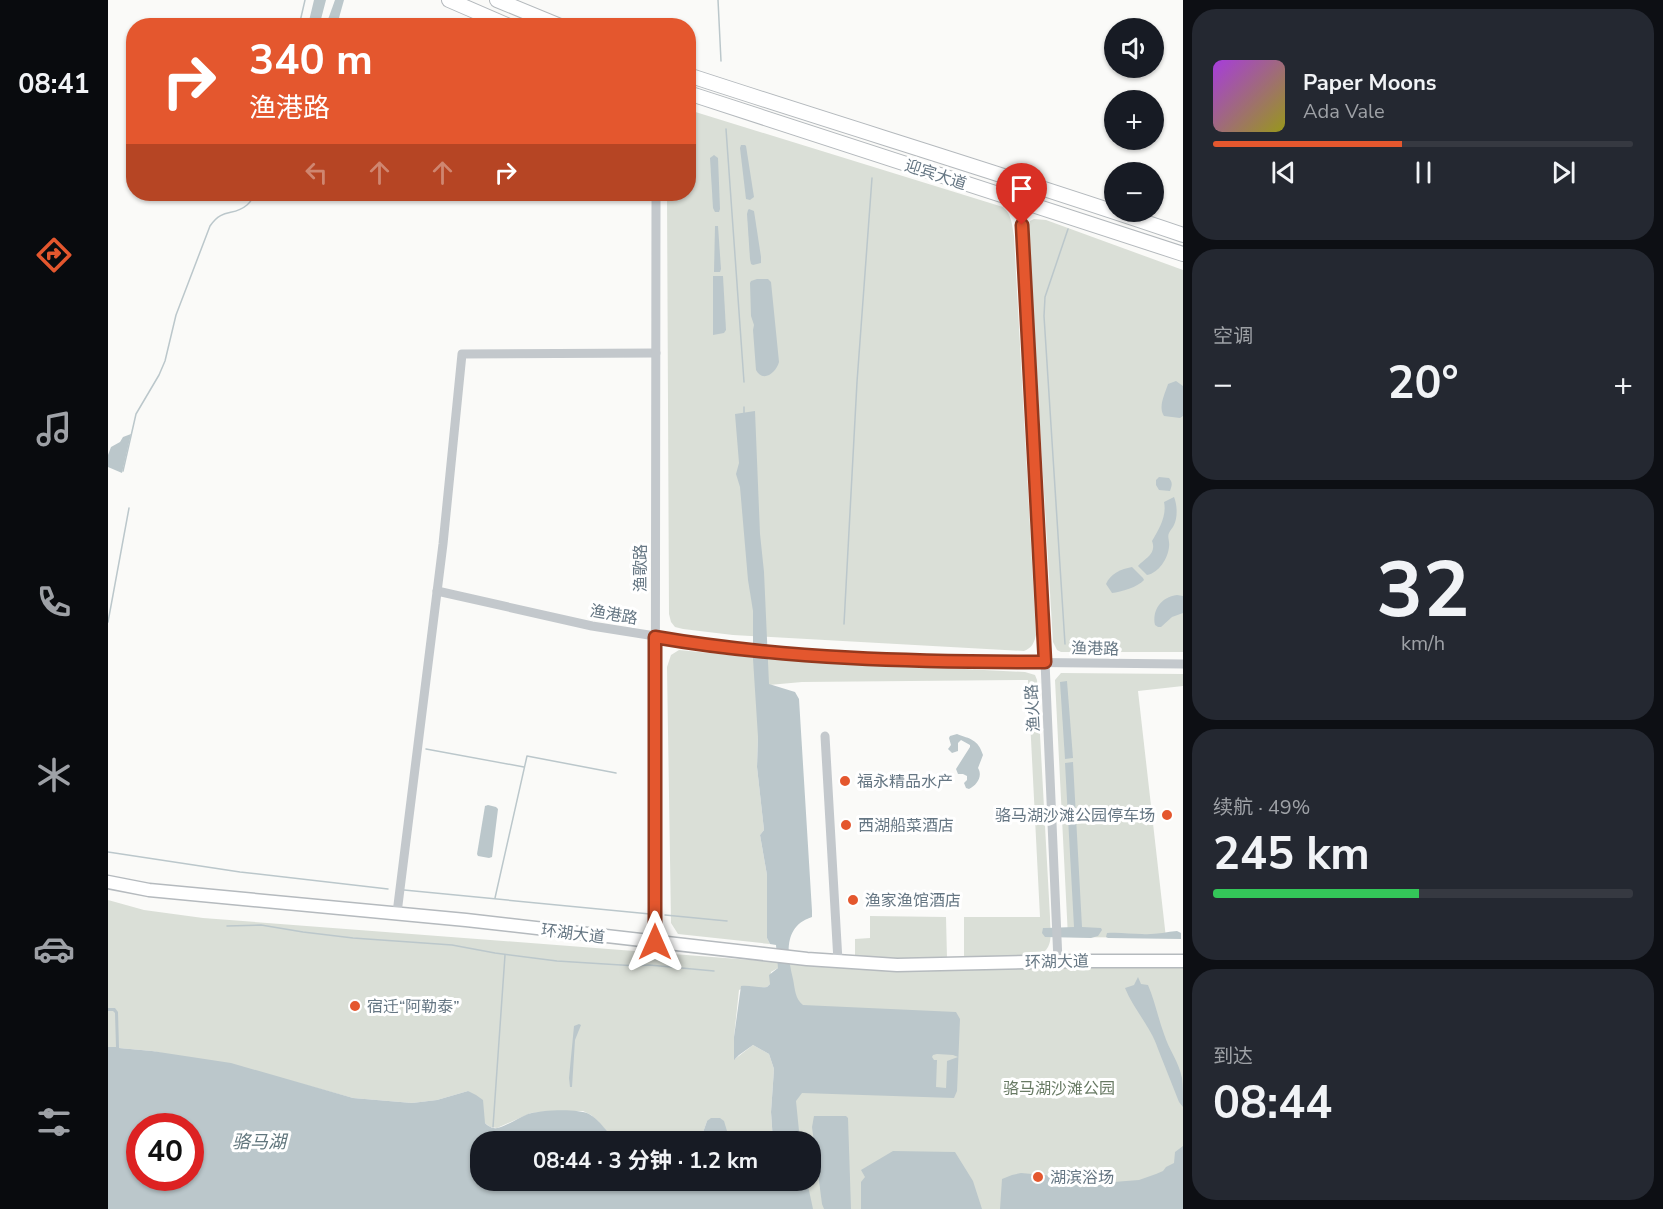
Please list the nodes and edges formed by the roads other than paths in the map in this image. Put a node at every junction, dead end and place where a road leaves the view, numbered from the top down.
1 (449, 0) edge
2 (508, 2) edge
3 (491, 18) edge
4 (508, 18) edge
5 (543, 18) edge
6 (696, 78) edge
7 (696, 96) edge
8 (656, 201) edge
9 (1021, 202) junction
10 (1183, 235) edge
11 (1183, 254) edge
12 (656, 353) junction
13 (437, 591) junction
14 (655, 637) junction
15 (1045, 662) junction
16 (1183, 664) edge
17 (825, 736) dead end
18 (108, 882) edge
19 (397, 913) junction
20 (655, 942) junction
21 (837, 961) junction
22 (1058, 961) junction
23 (1183, 961) edge

1 - 3 highway
2 - 4 main road
2 - 5 highway
6 - 10 highway, 迎宾大道
7 - 9 highway, 迎宾大道
8 - 12 street, 渔歌路
9 - 11 highway, 迎宾大道
9 - 15 street, 渔火路
12 - 13 street
12 - 14 street, 渔歌路
13 - 14 street, 渔港路
13 - 19 street
14 - 15 street, 渔港路
14 - 20 street, 渔歌路
15 - 16 street, 渔港路
15 - 22 street, 渔火路
17 - 21 street
18 - 19 main road, 环湖大道
19 - 20 main road, 环湖大道
20 - 21 main road, 环湖大道
21 - 22 main road, 环湖大道
22 - 23 main road, 环湖大道

